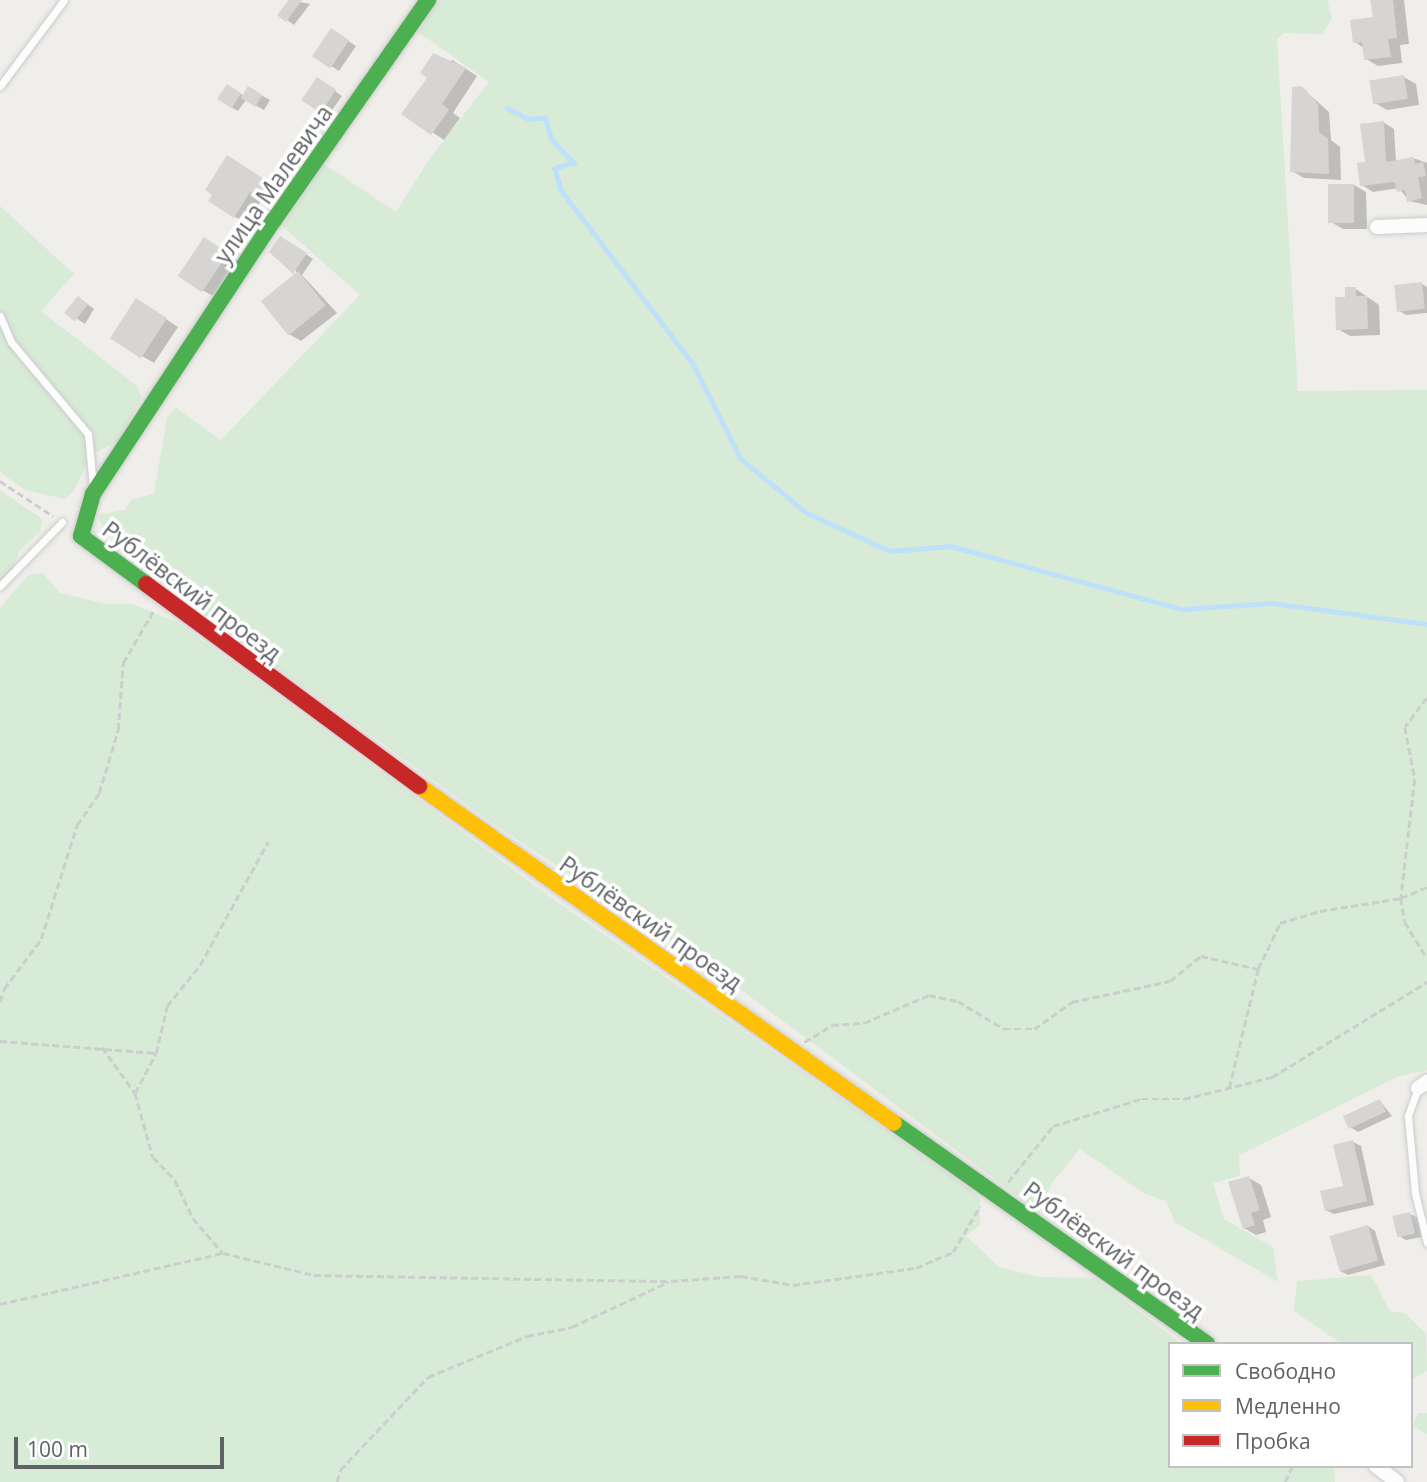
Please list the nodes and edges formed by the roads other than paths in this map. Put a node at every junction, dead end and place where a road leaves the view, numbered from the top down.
1 (64, 0) edge
2 (428, 0) edge
3 (0, 86) edge
4 (1427, 225) edge
5 (1377, 227) dead end
6 (0, 316) edge
7 (158, 395) joint
8 (93, 494) junction
9 (62, 522) road end
10 (0, 586) edge
11 (1422, 1085) edge
12 (1427, 1243) edge
13 (1204, 1342) edge
14 (1379, 1468) edge
15 (1397, 1482) edge

1 - 3 lane
2 - 7 street, улица Малевича
4 - 5 street
6 - 8 lane
7 - 8 street, Рублёвский проезд
8 - 13 street, Рублёвский проезд
9 - 10 lane
11 - 12 lane
14 - 15 street

